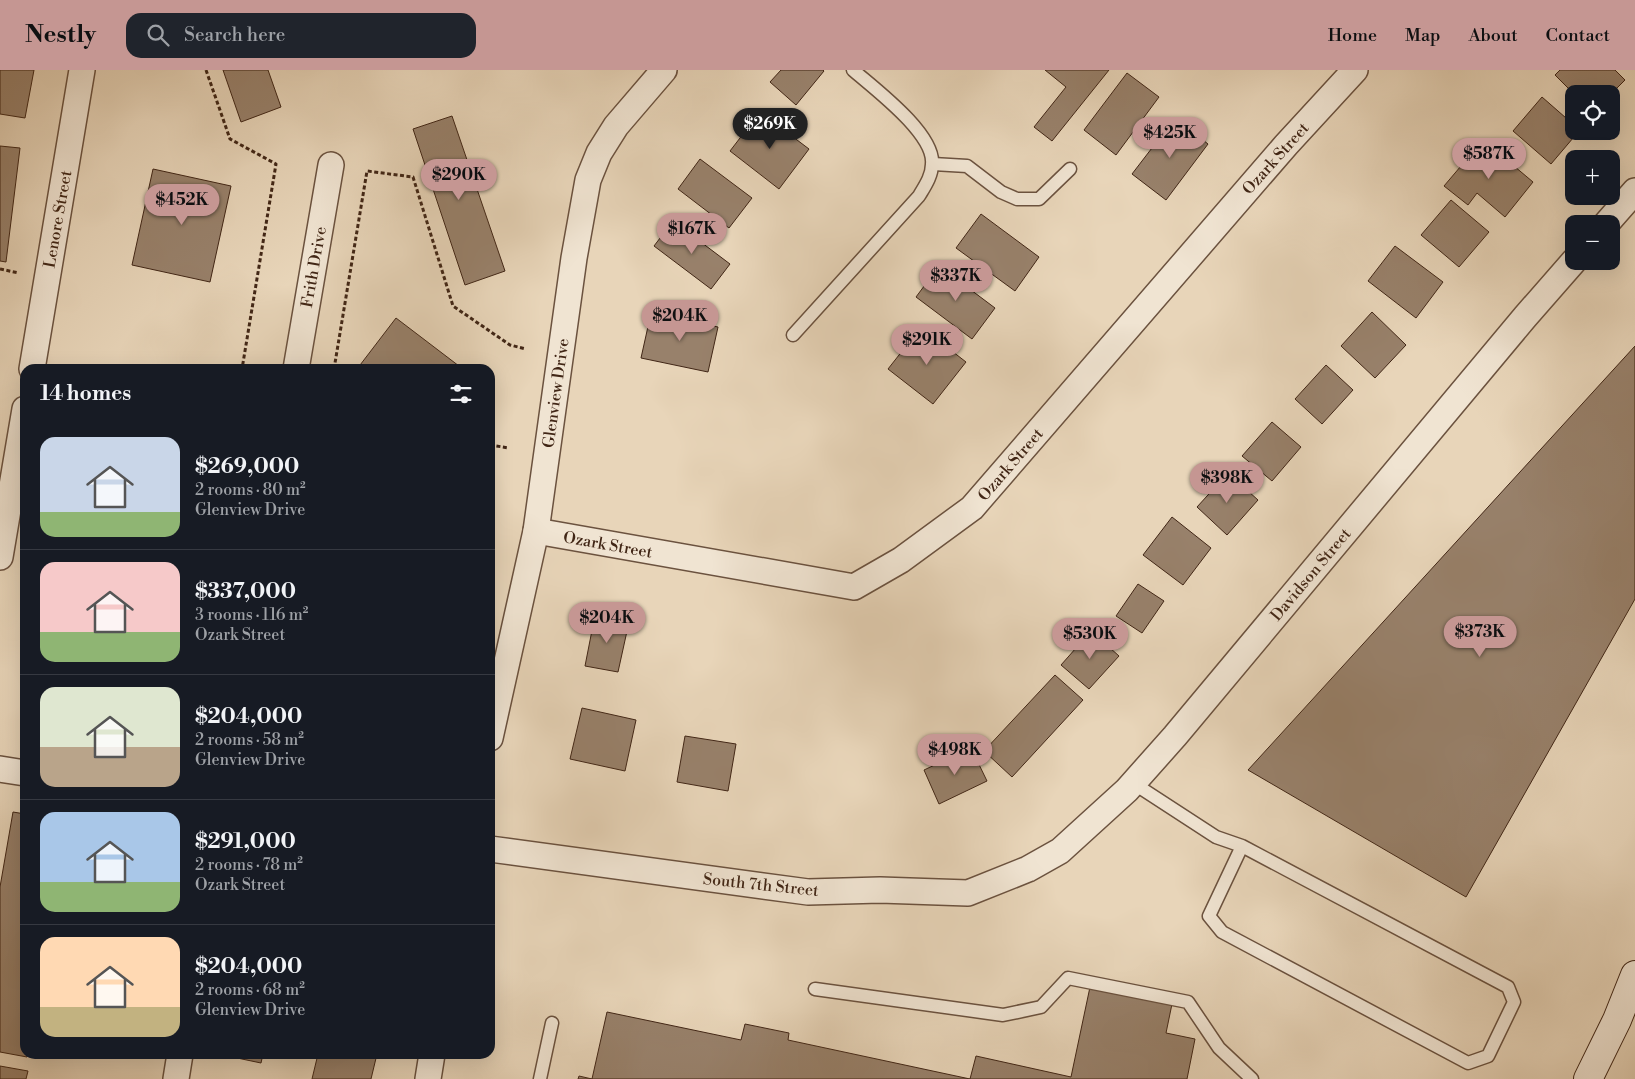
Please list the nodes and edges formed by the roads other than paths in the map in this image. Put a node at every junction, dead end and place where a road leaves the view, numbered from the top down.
1 (82, 70) edge
2 (664, 70) edge
3 (853, 70) edge
4 (1355, 70) edge
5 (932, 164) junction
6 (331, 165) dead end
7 (1070, 169) dead end
8 (1635, 191) edge
9 (1614, 215) edge
10 (1566, 270) edge
11 (793, 335) dead end
12 (33, 364) edge
13 (297, 364) edge
14 (20, 438) edge
15 (536, 531) junction
16 (0, 556) edge
17 (495, 716) edge
18 (0, 769) edge
19 (20, 772) edge
20 (1133, 783) junction
21 (1242, 846) junction
22 (495, 850) edge
23 (1028, 869) joint
24 (1635, 975) edge
25 (815, 989) dead end
26 (552, 1023) dead end
27 (179, 1059) edge
28 (431, 1059) edge
29 (176, 1079) edge
30 (428, 1079) edge
31 (540, 1079) edge
32 (1252, 1079) edge
33 (1588, 1079) edge

1 - 12 street, Lenore Street
2 - 15 street, Glenview Drive
3 - 5 lane
4 - 15 street, Ozark Street
5 - 7 lane
5 - 11 lane
6 - 13 street, Frith Drive
8 - 9 street
10 - 20 street, Davidson Street
14 - 16 street
15 - 17 street, Glenview Drive
18 - 19 street
20 - 21 lane
20 - 23 street, Davidson Street
21 - 21 lane
22 - 23 street, South 7th Street
24 - 33 street
25 - 32 lane
26 - 31 lane
27 - 29 street
28 - 30 street

